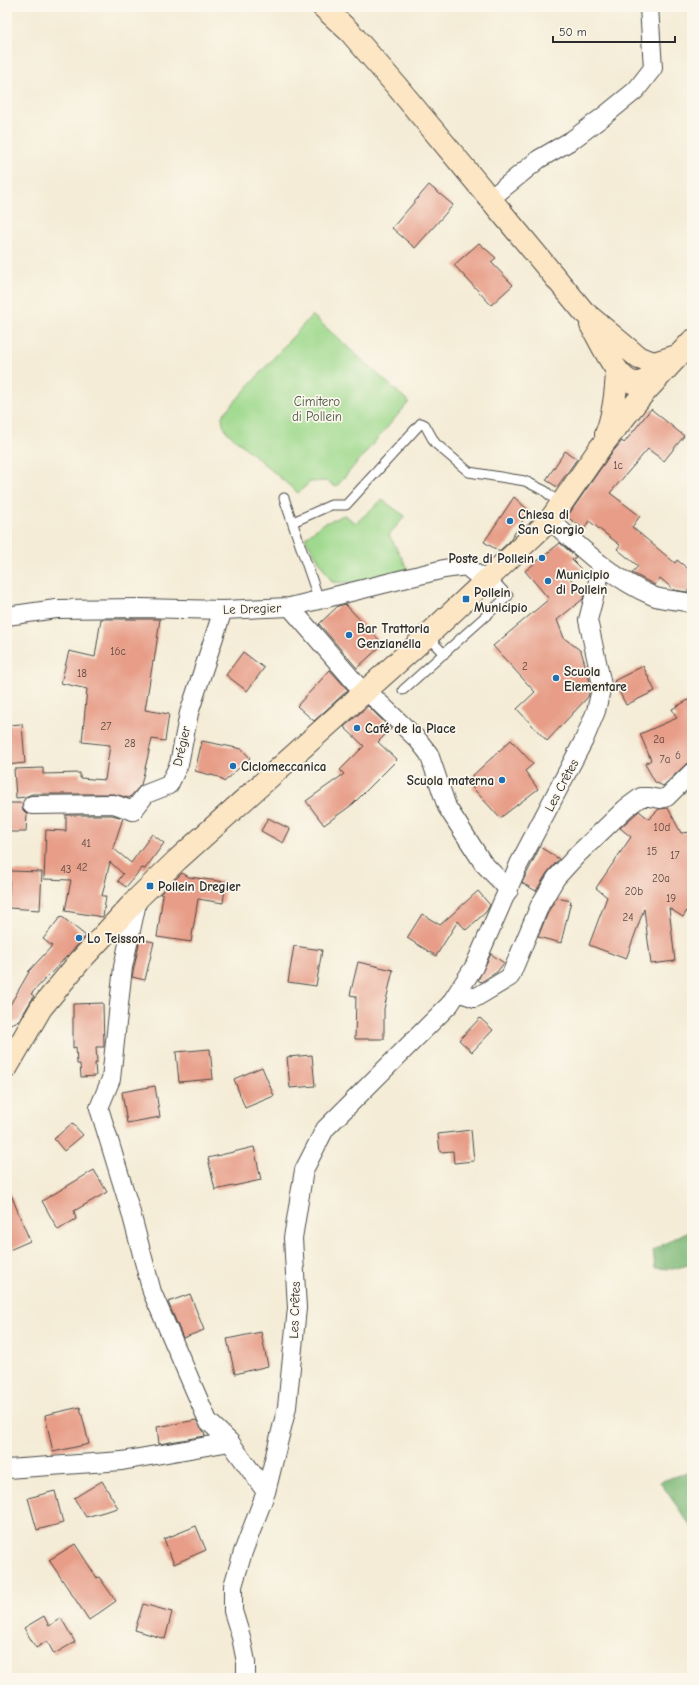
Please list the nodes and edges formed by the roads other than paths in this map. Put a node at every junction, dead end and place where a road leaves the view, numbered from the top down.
1 (323, 7) edge
2 (649, 7) edge
3 (490, 199) junction
4 (584, 312) junction
5 (686, 348) edge
6 (639, 358) junction
7 (617, 371) junction
8 (650, 383) junction
9 (600, 448) junction
10 (284, 498) dead end
11 (556, 513) junction
12 (293, 522) junction
13 (602, 566) junction
14 (490, 577) junction
15 (319, 600) junction
16 (692, 604) edge
17 (290, 607) junction
18 (223, 610) junction
19 (7, 616) edge
20 (427, 636) junction
21 (444, 654) junction
22 (403, 690) dead end
23 (365, 691) junction
24 (692, 772) edge
25 (32, 805) dead end
26 (509, 890) junction
27 (138, 898) junction
28 (458, 992) junction
29 (7, 1067) edge
30 (230, 1442) junction
31 (7, 1469) edge
32 (266, 1492) junction
33 (246, 1678) edge

1 - 3 main road
2 - 3 street
3 - 4 main road
4 - 6 main road
4 - 7 main road
5 - 6 main road
5 - 8 main road
6 - 8 main road
7 - 8 main road
7 - 9 main road
8 - 9 main road
9 - 11 main road
10 - 12 lane
11 - 12 lane
11 - 13 street
11 - 14 main road
12 - 15 lane
13 - 16 street
13 - 26 street, Les Crêtes
14 - 15 street, Le Dregier
14 - 20 main road
14 - 21 lane
15 - 17 street, Le Dregier
17 - 18 street, Le Dregier
17 - 23 street
18 - 19 street, Le Dregier
18 - 25 street, Drégier
20 - 21 lane
20 - 23 main road
21 - 22 lane
23 - 26 street
23 - 27 main road
24 - 28 street
26 - 28 street, Les Crêtes
27 - 29 main road
27 - 30 street
28 - 32 street, Les Crêtes
30 - 31 street
30 - 32 street
32 - 33 street, Les Crêtes

